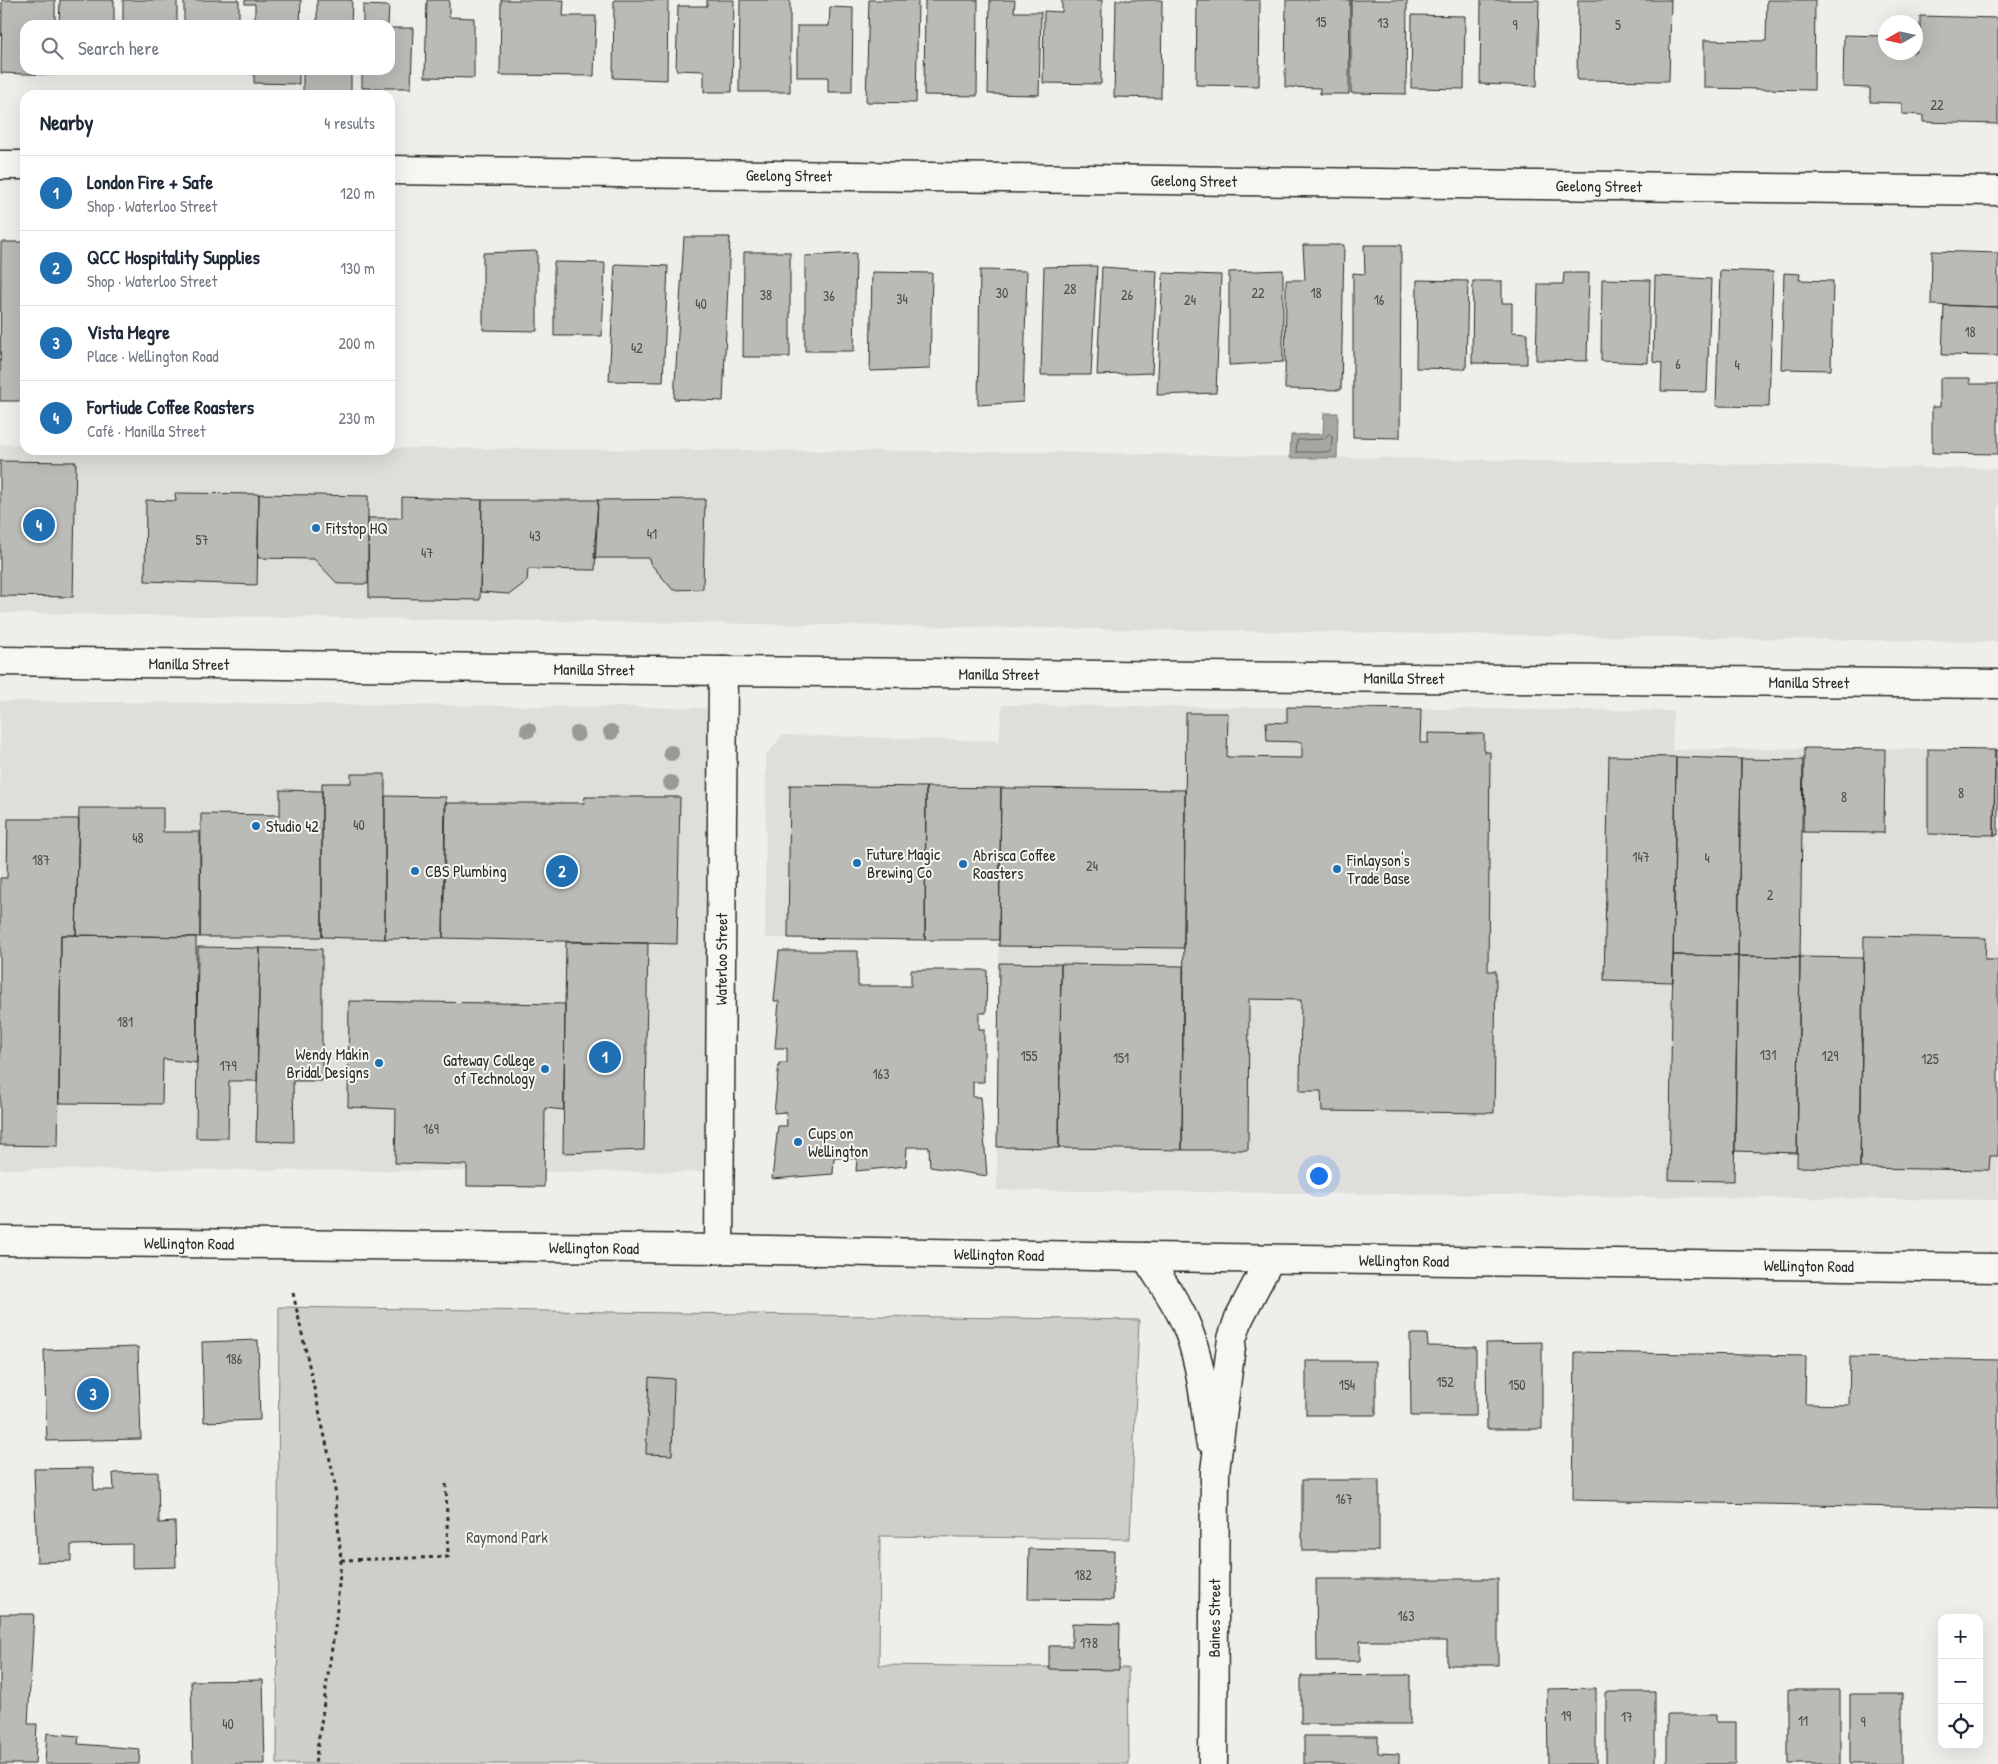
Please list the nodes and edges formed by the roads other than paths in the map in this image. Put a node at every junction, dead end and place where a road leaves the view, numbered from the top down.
1 (0, 165) edge
2 (20, 165) edge
3 (395, 170) edge
4 (1998, 191) edge
5 (0, 661) edge
6 (723, 671) junction
7 (1998, 684) edge
8 (0, 1241) edge
9 (720, 1248) junction
10 (1146, 1257) junction
11 (1270, 1259) junction
12 (1998, 1268) edge
13 (1215, 1471) junction
14 (1213, 1764) edge

1 - 2 street
3 - 4 street, Geelong Street
5 - 6 street, Manilla Street
6 - 7 street, Manilla Street
6 - 9 street, Waterloo Street
8 - 9 street, Wellington Road
9 - 10 street, Wellington Road
10 - 11 street, Wellington Road
10 - 13 street, Baines Street
11 - 12 street, Wellington Road
11 - 13 street, Baines Street
13 - 14 street, Baines Street

